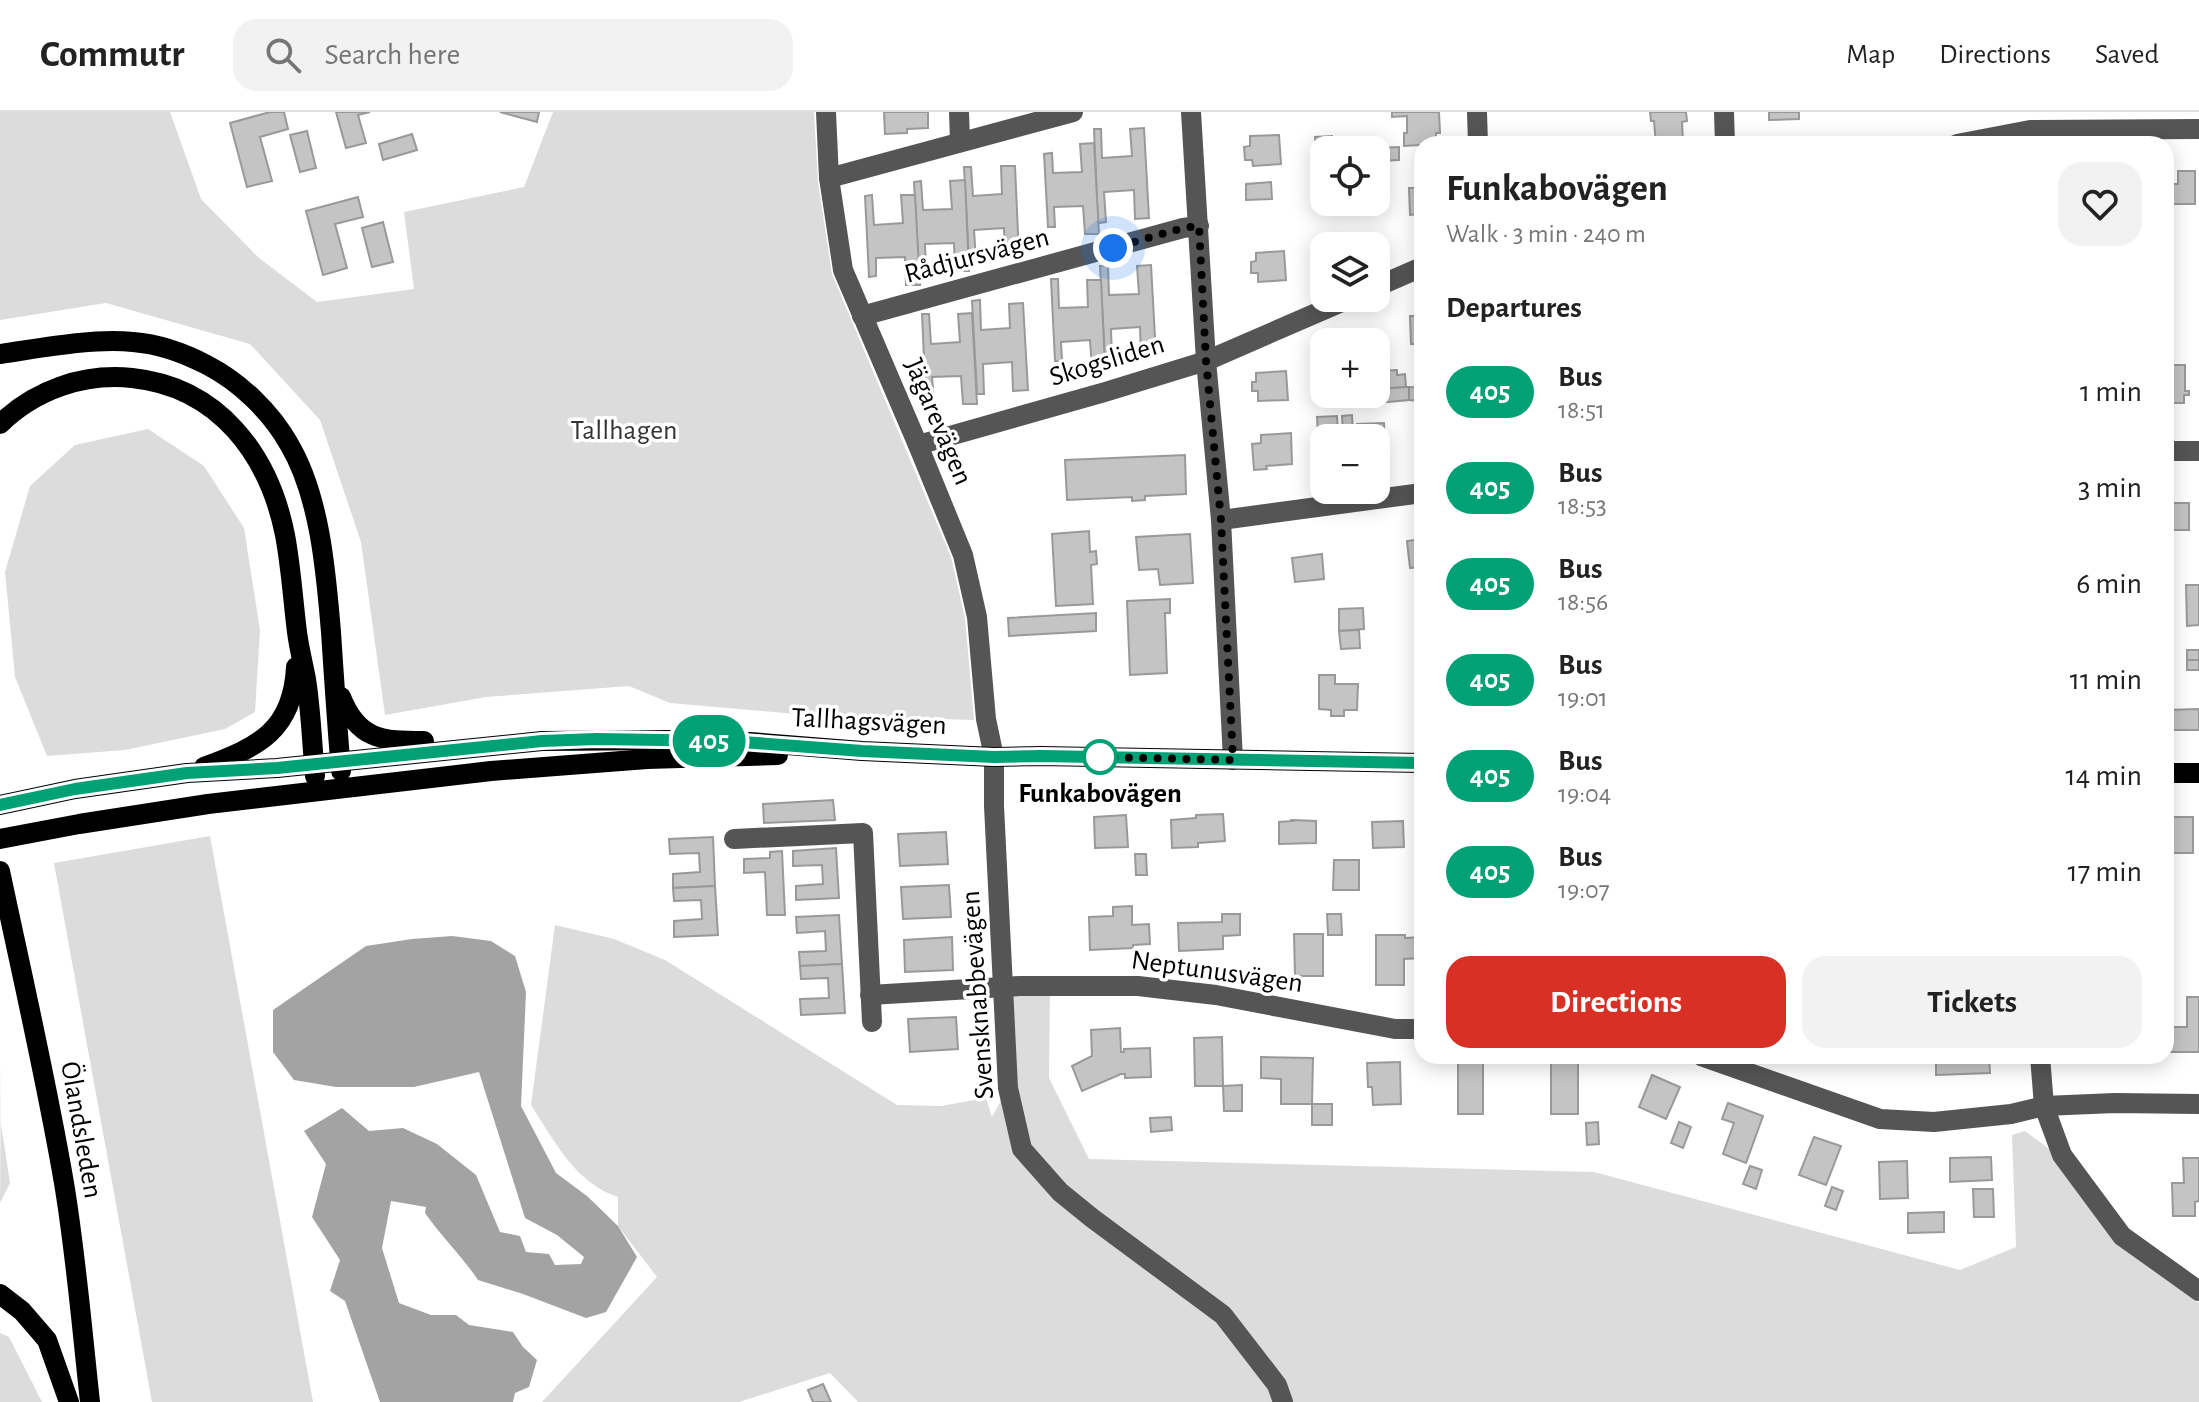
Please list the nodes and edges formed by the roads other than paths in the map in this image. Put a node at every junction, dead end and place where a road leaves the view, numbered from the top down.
1 (826, 112) edge
2 (959, 112) edge
3 (1073, 112) edge
4 (1191, 112) edge
5 (1477, 112) edge
6 (1724, 112) edge
7 (2030, 129) edge
8 (2199, 129) edge
9 (1478, 136) edge
10 (1725, 136) edge
11 (1996, 136) edge
12 (960, 142) junction
13 (829, 178) junction
14 (1199, 226) junction
15 (1414, 270) edge
16 (1390, 281) edge
17 (1319, 312) edge
18 (862, 316) junction
19 (0, 354) edge
20 (1206, 361) junction
21 (0, 424) edge
22 (918, 445) junction
23 (2174, 451) edge
24 (2199, 451) edge
25 (1414, 494) edge
26 (1221, 520) junction
27 (297, 635) junction
28 (333, 662) junction
29 (542, 741) junction
30 (862, 751) junction
31 (994, 757) junction
32 (340, 760) junction
33 (1233, 760) junction
34 (1414, 763) edge
35 (314, 764) junction
36 (187, 773) junction
37 (2174, 773) edge
38 (2199, 773) edge
39 (342, 788) junction
40 (317, 791) junction
41 (0, 805) edge
42 (0, 839) edge
43 (734, 839) dead end
44 (0, 871) edge
45 (1003, 987) junction
46 (870, 995) junction
47 (872, 1022) dead end
48 (1414, 1029) edge
49 (1724, 1064) edge
50 (2041, 1064) edge
51 (2199, 1104) edge
52 (2044, 1106) junction
53 (2199, 1291) edge
54 (0, 1294) edge
55 (69, 1402) edge
56 (90, 1402) edge
57 (1283, 1402) edge

1 - 13 street, Jägarevägen
2 - 12 street
3 - 12 street
4 - 14 street
5 - 9 street
6 - 10 street
7 - 8 street
7 - 11 street
12 - 13 street
13 - 18 street, Jägarevägen
14 - 18 street, Rådjursvägen
14 - 20 street
15 - 16 street
17 - 20 street, Skogsliden
18 - 22 street, Jägarevägen
19 - 28 main road
20 - 22 street, Skogsliden
20 - 26 street
21 - 27 main road
22 - 31 street, Jägarevägen
23 - 24 street
25 - 26 street
26 - 33 street
27 - 35 main road
27 - 36 main road
28 - 29 main road
28 - 32 main road
29 - 30 main road, Tallhagsvägen
29 - 32 main road, Tallhagsvägen
30 - 31 main road, Tallhagsvägen
30 - 39 main road
31 - 33 main road, Tallhagsvägen
31 - 45 street, Svensknabbevägen
32 - 35 main road, Tallhagsvägen
32 - 39 main road
33 - 34 main road, Tallhagsvägen
35 - 36 main road, Tallhagsvägen
35 - 40 main road
36 - 41 main road, Tallhagsvägen
37 - 38 main road
39 - 40 main road
40 - 42 main road
43 - 46 street
44 - 56 main road, Ölandsleden
45 - 46 street, Neptunusvägen
45 - 48 street, Neptunusvägen
45 - 57 street, Svensknabbevägen
46 - 47 street
49 - 52 street
50 - 52 street
51 - 52 street
52 - 53 street
54 - 55 main road

